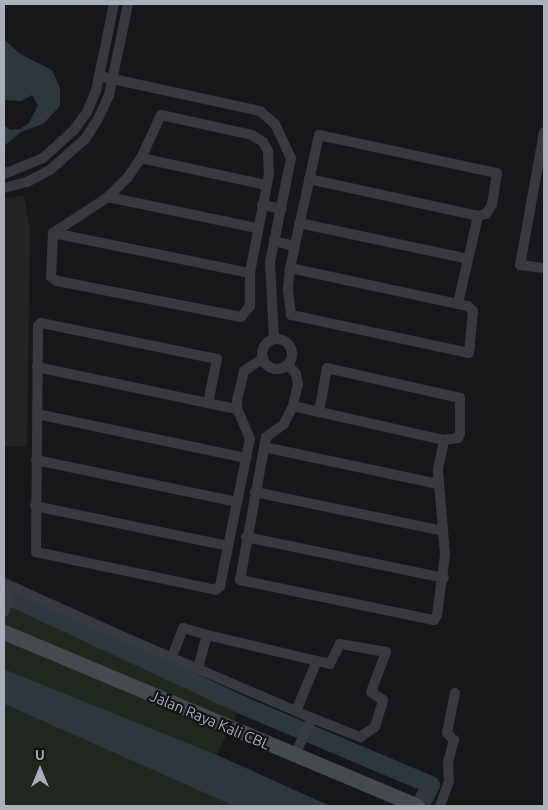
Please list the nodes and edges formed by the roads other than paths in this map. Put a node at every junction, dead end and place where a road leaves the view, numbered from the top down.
1 (114, 4) edge
2 (128, 4) edge
3 (99, 76) junction
4 (112, 79) junction
5 (544, 132) edge
6 (141, 158) junction
7 (4, 174) edge
8 (309, 179) junction
9 (266, 185) junction
10 (4, 188) edge
11 (108, 197) junction
12 (262, 205) junction
13 (282, 209) junction
14 (478, 216) junction
15 (299, 223) junction
16 (256, 228) junction
17 (53, 233) junction
18 (274, 242) junction
19 (294, 246) junction
20 (468, 259) junction
21 (290, 268) junction
22 (544, 268) edge
23 (250, 273) junction
24 (458, 303) junction
25 (274, 339) junction
26 (263, 358) junction
27 (288, 365) junction
28 (37, 367) junction
29 (208, 403) junction
30 (293, 406) junction
31 (237, 410) junction
32 (319, 412) junction
33 (37, 414) junction
34 (444, 440) junction
35 (264, 447) junction
36 (246, 458) junction
37 (36, 460) junction
38 (438, 484) junction
39 (255, 492) junction
40 (237, 502) junction
41 (35, 506) junction
42 (443, 531) junction
43 (246, 537) junction
44 (228, 546) junction
45 (444, 578) junction
46 (9, 587) edge
47 (5, 608) edge
48 (4, 632) edge
49 (207, 635) junction
50 (172, 657) junction
51 (316, 663) junction
52 (198, 669) junction
53 (455, 693) dead end
54 (296, 711) junction
55 (311, 720) junction
56 (294, 757) junction
57 (440, 805) edge
58 (417, 806) edge

1 - 3 street
2 - 4 street
3 - 4 street
3 - 7 street
4 - 10 street
4 - 13 street
5 - 22 street
6 - 9 street
6 - 9 street
6 - 11 street
8 - 14 street
8 - 14 street
8 - 15 street
9 - 12 street
11 - 16 street
11 - 17 street
12 - 13 street
12 - 16 street
13 - 18 street
14 - 20 street
15 - 19 street
15 - 20 street
16 - 23 street
17 - 23 street
17 - 23 street
18 - 19 street
18 - 25 street
19 - 21 street
20 - 24 street
21 - 24 street
21 - 24 street
25 - 26 street
25 - 27 street
26 - 27 street
26 - 31 street
27 - 30 street
28 - 29 street
28 - 29 street
28 - 33 street
29 - 31 street
30 - 32 street
30 - 35 street
31 - 36 street
32 - 34 street
32 - 34 street
33 - 36 street
33 - 37 street
34 - 38 street
35 - 38 street
35 - 39 street
36 - 40 street
37 - 40 street
37 - 41 street
38 - 42 street
39 - 42 street
39 - 43 street
40 - 44 street
41 - 44 street
41 - 44 street
42 - 45 street
43 - 45 street
43 - 45 street
46 - 47 street
46 - 50 street
48 - 56 main road, Jalan Raya Kali CBL
49 - 50 street
49 - 51 street
49 - 52 street
50 - 52 street
51 - 54 street
51 - 55 street
52 - 54 street
53 - 57 street
54 - 55 street
55 - 56 street
56 - 58 main road, Jalan Raya Kali CBL

